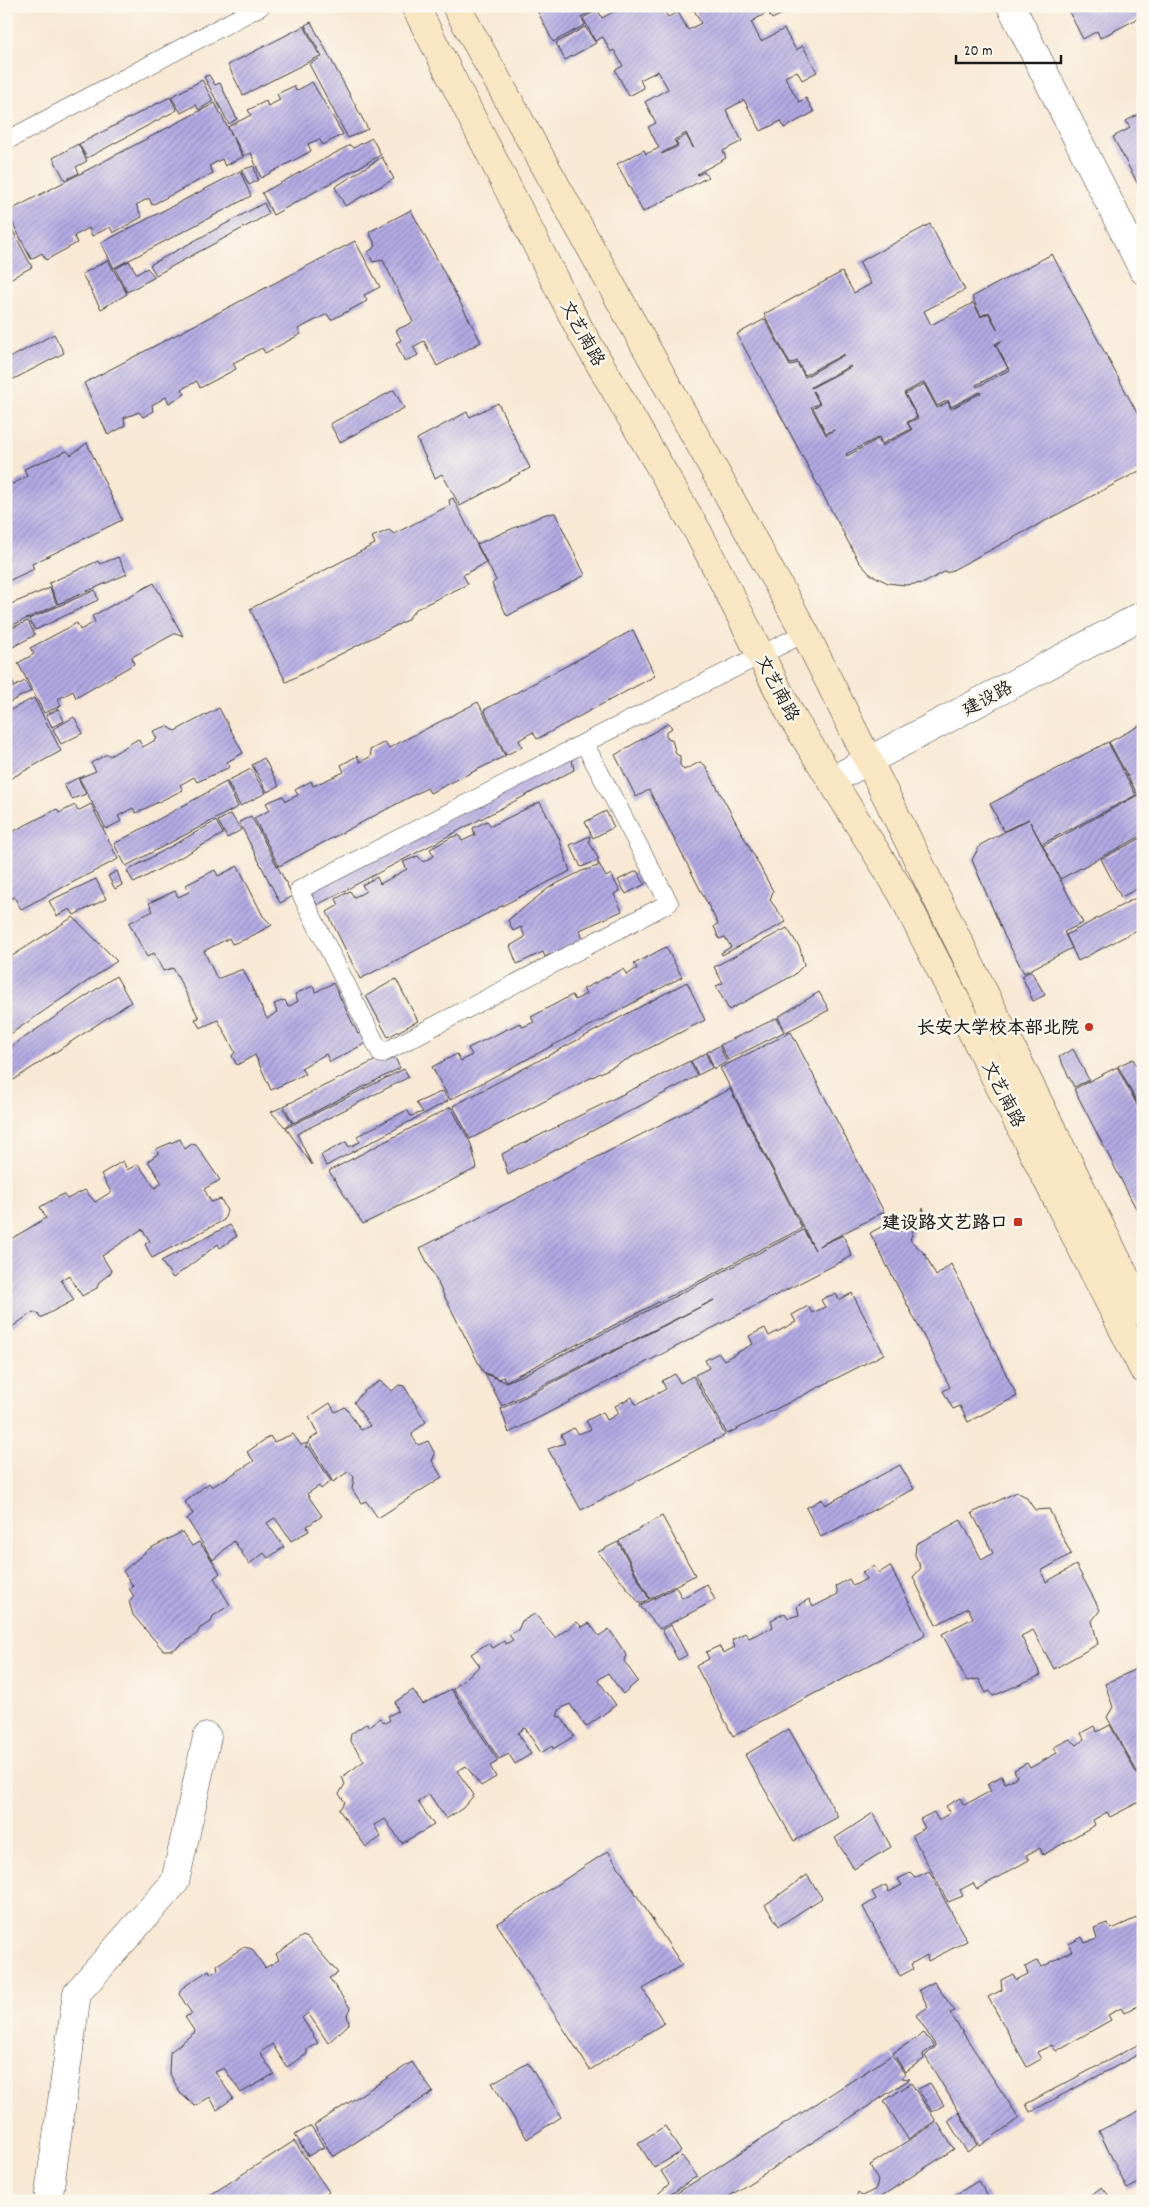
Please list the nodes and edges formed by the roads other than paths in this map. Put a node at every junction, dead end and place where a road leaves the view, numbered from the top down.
1 (261, 6) edge
2 (415, 6) edge
3 (456, 6) edge
4 (1011, 6) edge
5 (6, 141) edge
6 (1143, 270) edge
7 (1143, 615) edge
8 (805, 633) junction
9 (761, 655) junction
10 (584, 743) junction
11 (868, 762) junction
12 (832, 780) junction
13 (1143, 1312) edge
14 (1143, 1368) edge
15 (207, 1737) dead end
16 (48, 2201) edge

1 - 5 lane
2 - 9 main road, 文艺南路
3 - 8 main road, 文艺南路
4 - 6 street
7 - 11 street, 建设路
8 - 9 lane
8 - 11 main road, 文艺南路
9 - 10 lane
9 - 12 main road, 文艺南路
10 - 10 lane
11 - 12 street, 建设路
11 - 13 main road, 文艺南路
12 - 14 main road, 文艺南路
15 - 16 street

